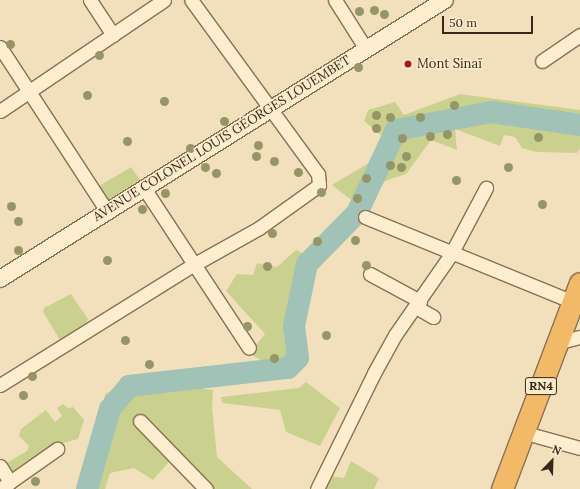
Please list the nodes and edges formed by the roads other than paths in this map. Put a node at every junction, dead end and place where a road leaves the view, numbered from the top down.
1 (90, 0) edge
2 (164, 0) edge
3 (191, 0) edge
4 (335, 0) edge
5 (438, 2) edge
6 (113, 35) junction
7 (580, 35) edge
8 (0, 46) edge
9 (366, 49) junction
10 (542, 61) dead end
11 (30, 92) junction
12 (0, 111) edge
13 (271, 112) junction
14 (144, 188) junction
15 (486, 188) dead end
16 (107, 211) junction
17 (366, 217) dead end
18 (451, 254) junction
19 (193, 265) junction
20 (370, 274) dead end
21 (0, 279) edge
22 (580, 283) edge
23 (573, 302) junction
24 (418, 304) junction
25 (433, 317) dead end
26 (580, 337) edge
27 (556, 343) junction
28 (249, 348) dead end
29 (0, 385) edge
30 (140, 420) dead end
31 (522, 432) junction
32 (580, 448) edge
33 (57, 449) dead end
34 (0, 466) edge
35 (5, 486) edge
36 (206, 489) edge
37 (317, 489) edge
38 (502, 489) edge

1 - 6 street
2 - 6 street
3 - 13 street
4 - 9 street
5 - 9 street, AVENUE COLONEL LOUIS GÉORGES LOUEMBET
6 - 11 street
7 - 10 street
8 - 11 street
9 - 13 street, AVENUE COLONEL LOUIS GÉORGES LOUEMBET
11 - 12 street
11 - 16 street
13 - 14 street, AVENUE COLONEL LOUIS GÉORGES LOUEMBET
13 - 19 street
14 - 16 street, AVENUE COLONEL LOUIS GÉORGES LOUEMBET
14 - 19 street
15 - 18 street
16 - 21 street, AVENUE COLONEL LOUIS GÉORGES LOUEMBET
17 - 18 street
18 - 23 street
18 - 24 street
19 - 28 street
19 - 29 street
20 - 24 street
22 - 23 highway, RN4
23 - 27 highway, RN4
24 - 25 street
24 - 37 street
26 - 27 street
27 - 31 highway, RN4
30 - 36 street
31 - 32 street
31 - 38 highway, RN4
33 - 35 street
34 - 35 street

